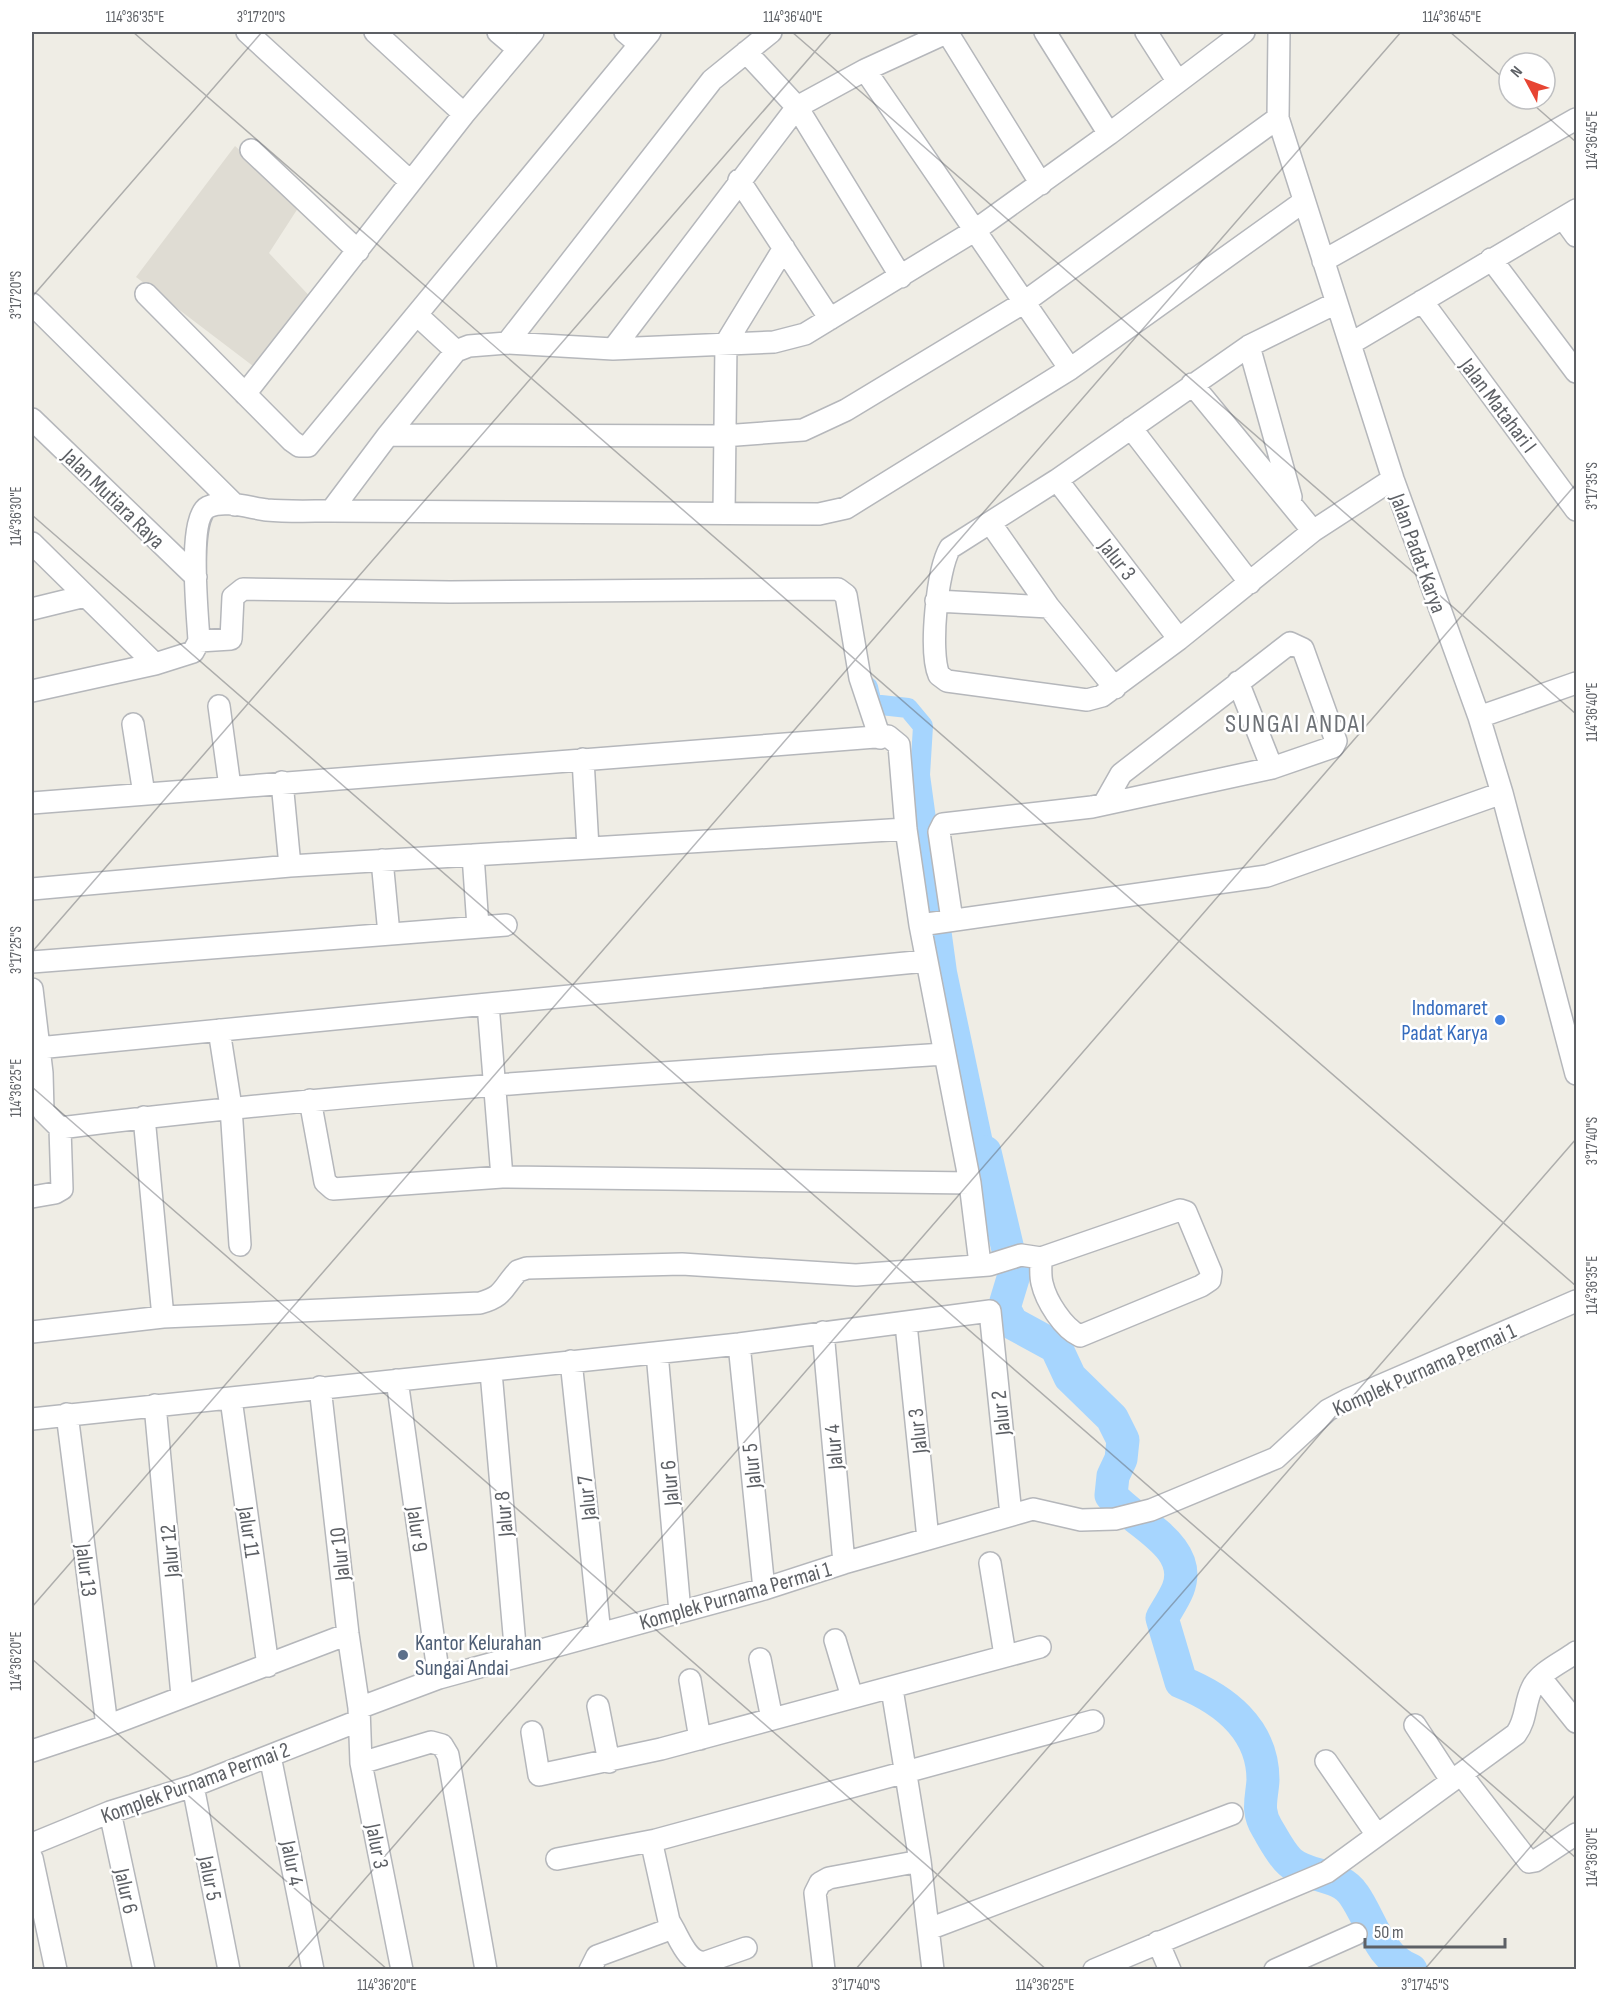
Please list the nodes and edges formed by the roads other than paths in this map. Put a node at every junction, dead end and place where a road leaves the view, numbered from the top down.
1 (247, 32) edge
2 (375, 32) edge
3 (498, 32) edge
4 (533, 32) edge
5 (771, 32) edge
6 (948, 32) edge
7 (1045, 32) edge
8 (1146, 32) edge
9 (1244, 32) edge
10 (1279, 32) edge
11 (638, 36) edge
12 (518, 49) junction
13 (746, 51) junction
14 (865, 70) junction
15 (1178, 82) junction
16 (797, 106) junction
17 (464, 114) junction
18 (1278, 118) junction
19 (1576, 119) edge
20 (1109, 134) junction
21 (251, 150) dead end
22 (739, 180) junction
23 (411, 182) junction
24 (1041, 184) junction
25 (1303, 202) junction
26 (1570, 214) edge
27 (974, 231) junction
28 (1576, 236) edge
29 (784, 248) junction
30 (358, 251) junction
31 (1491, 259) junction
32 (1323, 261) junction
33 (901, 277) junction
34 (146, 294) dead end
35 (1422, 301) junction
36 (1023, 303) junction
37 (1336, 303) junction
38 (32, 304) edge
39 (417, 315) junction
40 (830, 319) junction
41 (507, 343) junction
42 (726, 343) junction
43 (1350, 344) junction
44 (1249, 346) junction
45 (613, 349) junction
46 (456, 351) junction
47 (1070, 369) junction
48 (1576, 372) edge
49 (1192, 384) junction
50 (245, 394) junction
51 (32, 419) edge
52 (1131, 428) junction
53 (388, 435) junction
54 (723, 436) junction
55 (1393, 479) junction
56 (1057, 480) junction
57 (1293, 503) junction
58 (235, 505) junction
59 (1576, 510) edge
60 (331, 511) junction
61 (724, 513) junction
62 (991, 524) junction
63 (1313, 531) junction
64 (32, 543) edge
65 (196, 577) junction
66 (1250, 583) junction
67 (85, 596) junction
68 (936, 601) junction
69 (1049, 607) junction
70 (32, 609) edge
71 (1179, 639) junction
72 (199, 641) junction
73 (155, 664) junction
74 (1238, 682) junction
75 (1576, 683) edge
76 (1115, 688) junction
77 (32, 691) edge
78 (219, 706) dead end
79 (1479, 717) junction
80 (134, 724) dead end
81 (880, 738) junction
82 (583, 759) junction
83 (1272, 768) junction
84 (282, 782) junction
85 (230, 787) junction
86 (1502, 793) junction
87 (144, 794) junction
88 (32, 803) edge
89 (1104, 804) junction
90 (906, 829) junction
91 (588, 848) junction
92 (473, 855) junction
93 (382, 860) junction
94 (290, 866) junction
95 (32, 889) edge
96 (938, 922) junction
97 (506, 925) dead end
98 (478, 927) junction
99 (389, 934) junction
100 (926, 961) junction
101 (32, 962) edge
102 (32, 989) edge
103 (488, 1004) junction
104 (1569, 1007) edge
105 (33, 1026) edge
106 (219, 1030) junction
107 (38, 1048) junction
108 (943, 1054) junction
109 (1576, 1074) edge
110 (496, 1084) junction
111 (310, 1100) junction
112 (231, 1107) junction
113 (37, 1111) edge
114 (144, 1117) junction
115 (60, 1128) junction
116 (502, 1177) junction
117 (970, 1183) junction
118 (32, 1197) edge
119 (240, 1245) dead end
120 (1031, 1257) junction
121 (989, 1263) junction
122 (1576, 1301) edge
123 (163, 1317) junction
124 (906, 1324) junction
125 (32, 1332) edge
126 (823, 1332) junction
127 (739, 1344) junction
128 (657, 1353) junction
129 (571, 1361) junction
130 (491, 1372) junction
131 (397, 1380) junction
132 (320, 1387) junction
133 (231, 1399) junction
134 (155, 1405) junction
135 (67, 1414) junction
136 (32, 1419) edge
137 (1011, 1515) junction
138 (928, 1539) junction
139 (844, 1563) junction
140 (990, 1563) dead end
141 (764, 1589) junction
142 (680, 1612) junction
143 (348, 1634) junction
144 (600, 1634) junction
145 (835, 1640) dead end
146 (1040, 1647) dead end
147 (1576, 1652) edge
148 (1005, 1655) junction
149 (516, 1657) junction
150 (760, 1659) dead end
151 (268, 1666) junction
152 (1540, 1677) junction
153 (439, 1678) junction
154 (690, 1680) dead end
155 (892, 1689) junction
156 (182, 1696) junction
157 (852, 1696) junction
158 (598, 1706) dead end
159 (358, 1714) junction
160 (772, 1719) junction
161 (1093, 1721) dead end
162 (1576, 1722) edge
163 (1415, 1725) dead end
164 (107, 1726) junction
165 (532, 1732) dead end
166 (700, 1738) junction
167 (32, 1751) edge
168 (270, 1756) junction
169 (1326, 1761) dead end
170 (609, 1762) junction
171 (362, 1763) junction
172 (906, 1773) junction
173 (1456, 1777) junction
174 (193, 1786) junction
175 (110, 1812) junction
176 (1232, 1814) dead end
177 (1377, 1834) junction
178 (1576, 1834) edge
179 (656, 1840) junction
180 (32, 1844) edge
181 (32, 1858) edge
182 (556, 1859) dead end
183 (920, 1861) junction
184 (673, 1928) junction
185 (929, 1929) junction
186 (1356, 1934) dead end
187 (1158, 1942) junction
188 (746, 1948) dead end
189 (706, 1966) edge
190 (56, 1970) edge
191 (144, 1970) edge
192 (229, 1970) edge
193 (313, 1970) edge
194 (402, 1970) edge
195 (486, 1970) edge
196 (590, 1970) edge
197 (824, 1970) edge
198 (933, 1970) edge
199 (1094, 1970) edge
200 (1170, 1970) edge
201 (1275, 1970) edge

1 - 23 street
2 - 17 street
3 - 12 street
4 - 12 street
5 - 13 street
6 - 14 street
6 - 24 street
7 - 20 street
8 - 15 street
9 - 15 street
10 - 18 street, Jalan Padat Karya
11 - 39 street
12 - 17 street
13 - 16 street
13 - 41 street
14 - 16 street
14 - 27 street
15 - 20 street
16 - 22 street
16 - 33 street
17 - 23 street
18 - 25 street, Jalan Padat Karya
18 - 36 street
19 - 32 street
20 - 24 street
21 - 30 street
22 - 29 street
22 - 45 street
23 - 30 street
24 - 27 street
25 - 32 street, Jalan Padat Karya
25 - 47 street
26 - 28 street
26 - 31 street
27 - 33 street
27 - 36 street
29 - 40 street
29 - 42 street
30 - 50 street
31 - 35 street
31 - 48 street
32 - 37 street, Jalan Padat Karya
33 - 40 street
34 - 50 street
35 - 43 street
35 - 59 street, Jalan Matahari I
36 - 47 street
36 - 54 street
37 - 43 street, Jalan Padat Karya
37 - 44 street
38 - 58 street
39 - 46 street
39 - 50 street
40 - 42 street
41 - 45 street
41 - 46 street
42 - 45 street
42 - 54 street
43 - 55 street, Jalan Padat Karya
44 - 49 street
44 - 57 street
46 - 53 street
47 - 61 street
49 - 52 street
49 - 57 street
51 - 65 street, Jalan Mutiara Raya
52 - 56 street
52 - 66 street
53 - 54 street
53 - 60 street
54 - 61 street
55 - 63 street
55 - 79 street, Jalan Padat Karya
56 - 62 street
56 - 71 street, Jalur 3
57 - 63 street
58 - 60 street
58 - 65 street
60 - 61 street
62 - 68 street
62 - 69 street
63 - 66 street
64 - 67 street
65 - 72 street
66 - 71 street
67 - 70 street
67 - 73 street
68 - 69 street
68 - 76 street
69 - 76 street
71 - 76 street
72 - 73 street
72 - 81 street
73 - 77 street
74 - 83 street
74 - 83 street
74 - 89 street
75 - 79 street
78 - 85 street
79 - 86 street, Jalan Padat Karya
80 - 87 street
81 - 82 street
81 - 90 street
82 - 84 street
82 - 91 street
83 - 89 street
84 - 85 street
84 - 94 street
85 - 87 street
86 - 96 street
86 - 104 street, Jalan Padat Karya
87 - 88 street
89 - 96 street
90 - 91 street
90 - 96 street
91 - 92 street
92 - 93 street
92 - 98 street
93 - 94 street
93 - 99 street
94 - 95 street
96 - 100 street
97 - 98 street
98 - 99 street
99 - 101 street
100 - 103 street
100 - 108 street
102 - 105 street
103 - 106 street
103 - 110 street
104 - 109 street, Jalan Padat Karya
105 - 107 street
106 - 107 street
106 - 112 street
107 - 113 street
108 - 110 street
108 - 117 street
110 - 111 street
110 - 116 street
111 - 112 street
111 - 116 street
112 - 114 street
112 - 119 street
113 - 115 street
114 - 115 street
114 - 123 street
115 - 118 street
116 - 117 street
117 - 121 street
120 - 120 street
120 - 121 street
121 - 123 street
122 - 137 street, Komplek Purnama Permai 1
123 - 125 street
124 - 126 street
124 - 137 street, Jalur 2
124 - 138 street, Jalur 3
126 - 127 street
126 - 139 street, Jalur 4
127 - 128 street
127 - 141 street, Jalur 5
128 - 129 street
128 - 142 street, Jalur 6
129 - 130 street
129 - 144 street, Jalur 7
130 - 131 street
130 - 149 street, Jalur 8
131 - 132 street
131 - 153 street, Jalur 9
132 - 133 street
132 - 143 street, Jalur 10
133 - 134 street
133 - 151 street, Jalur 11
134 - 135 street
134 - 156 street, Jalur 12
135 - 136 street
135 - 164 street, Jalur 13
137 - 138 street, Komplek Purnama Permai 1
138 - 139 street, Komplek Purnama Permai 1
139 - 141 street, Komplek Purnama Permai 1
140 - 148 street
141 - 142 street, Komplek Purnama Permai 1
142 - 144 street, Komplek Purnama Permai 1
143 - 151 street
143 - 159 street, Jalur 10
144 - 149 street, Komplek Purnama Permai 1
145 - 157 street
146 - 148 street
147 - 152 street
148 - 155 street
149 - 153 street, Komplek Purnama Permai 1
150 - 160 street
151 - 156 street
152 - 162 street
152 - 173 street
153 - 159 street, Komplek Purnama Permai 1
154 - 166 street
155 - 157 street
155 - 172 street
156 - 164 street
157 - 160 street
158 - 170 street
159 - 168 street, Komplek Purnama Permai 2
159 - 171 street, Jalur 3
160 - 166 street
161 - 172 street
163 - 173 street
164 - 167 street
165 - 170 street
166 - 170 street
168 - 174 street, Komplek Purnama Permai 2
168 - 193 street, Jalur 4
169 - 177 street
171 - 194 street, Jalur 3
171 - 195 street
172 - 179 street
172 - 183 street
173 - 177 street
173 - 178 street
174 - 175 street, Komplek Purnama Permai 2
174 - 192 street, Jalur 5
175 - 180 street, Komplek Purnama Permai 2
175 - 191 street, Jalur 6
176 - 185 street
177 - 187 street
179 - 182 street
179 - 184 street
181 - 190 street
183 - 185 street
183 - 197 street
184 - 189 street
184 - 196 street
185 - 198 street
186 - 201 street
187 - 199 street
187 - 200 street
188 - 189 street

